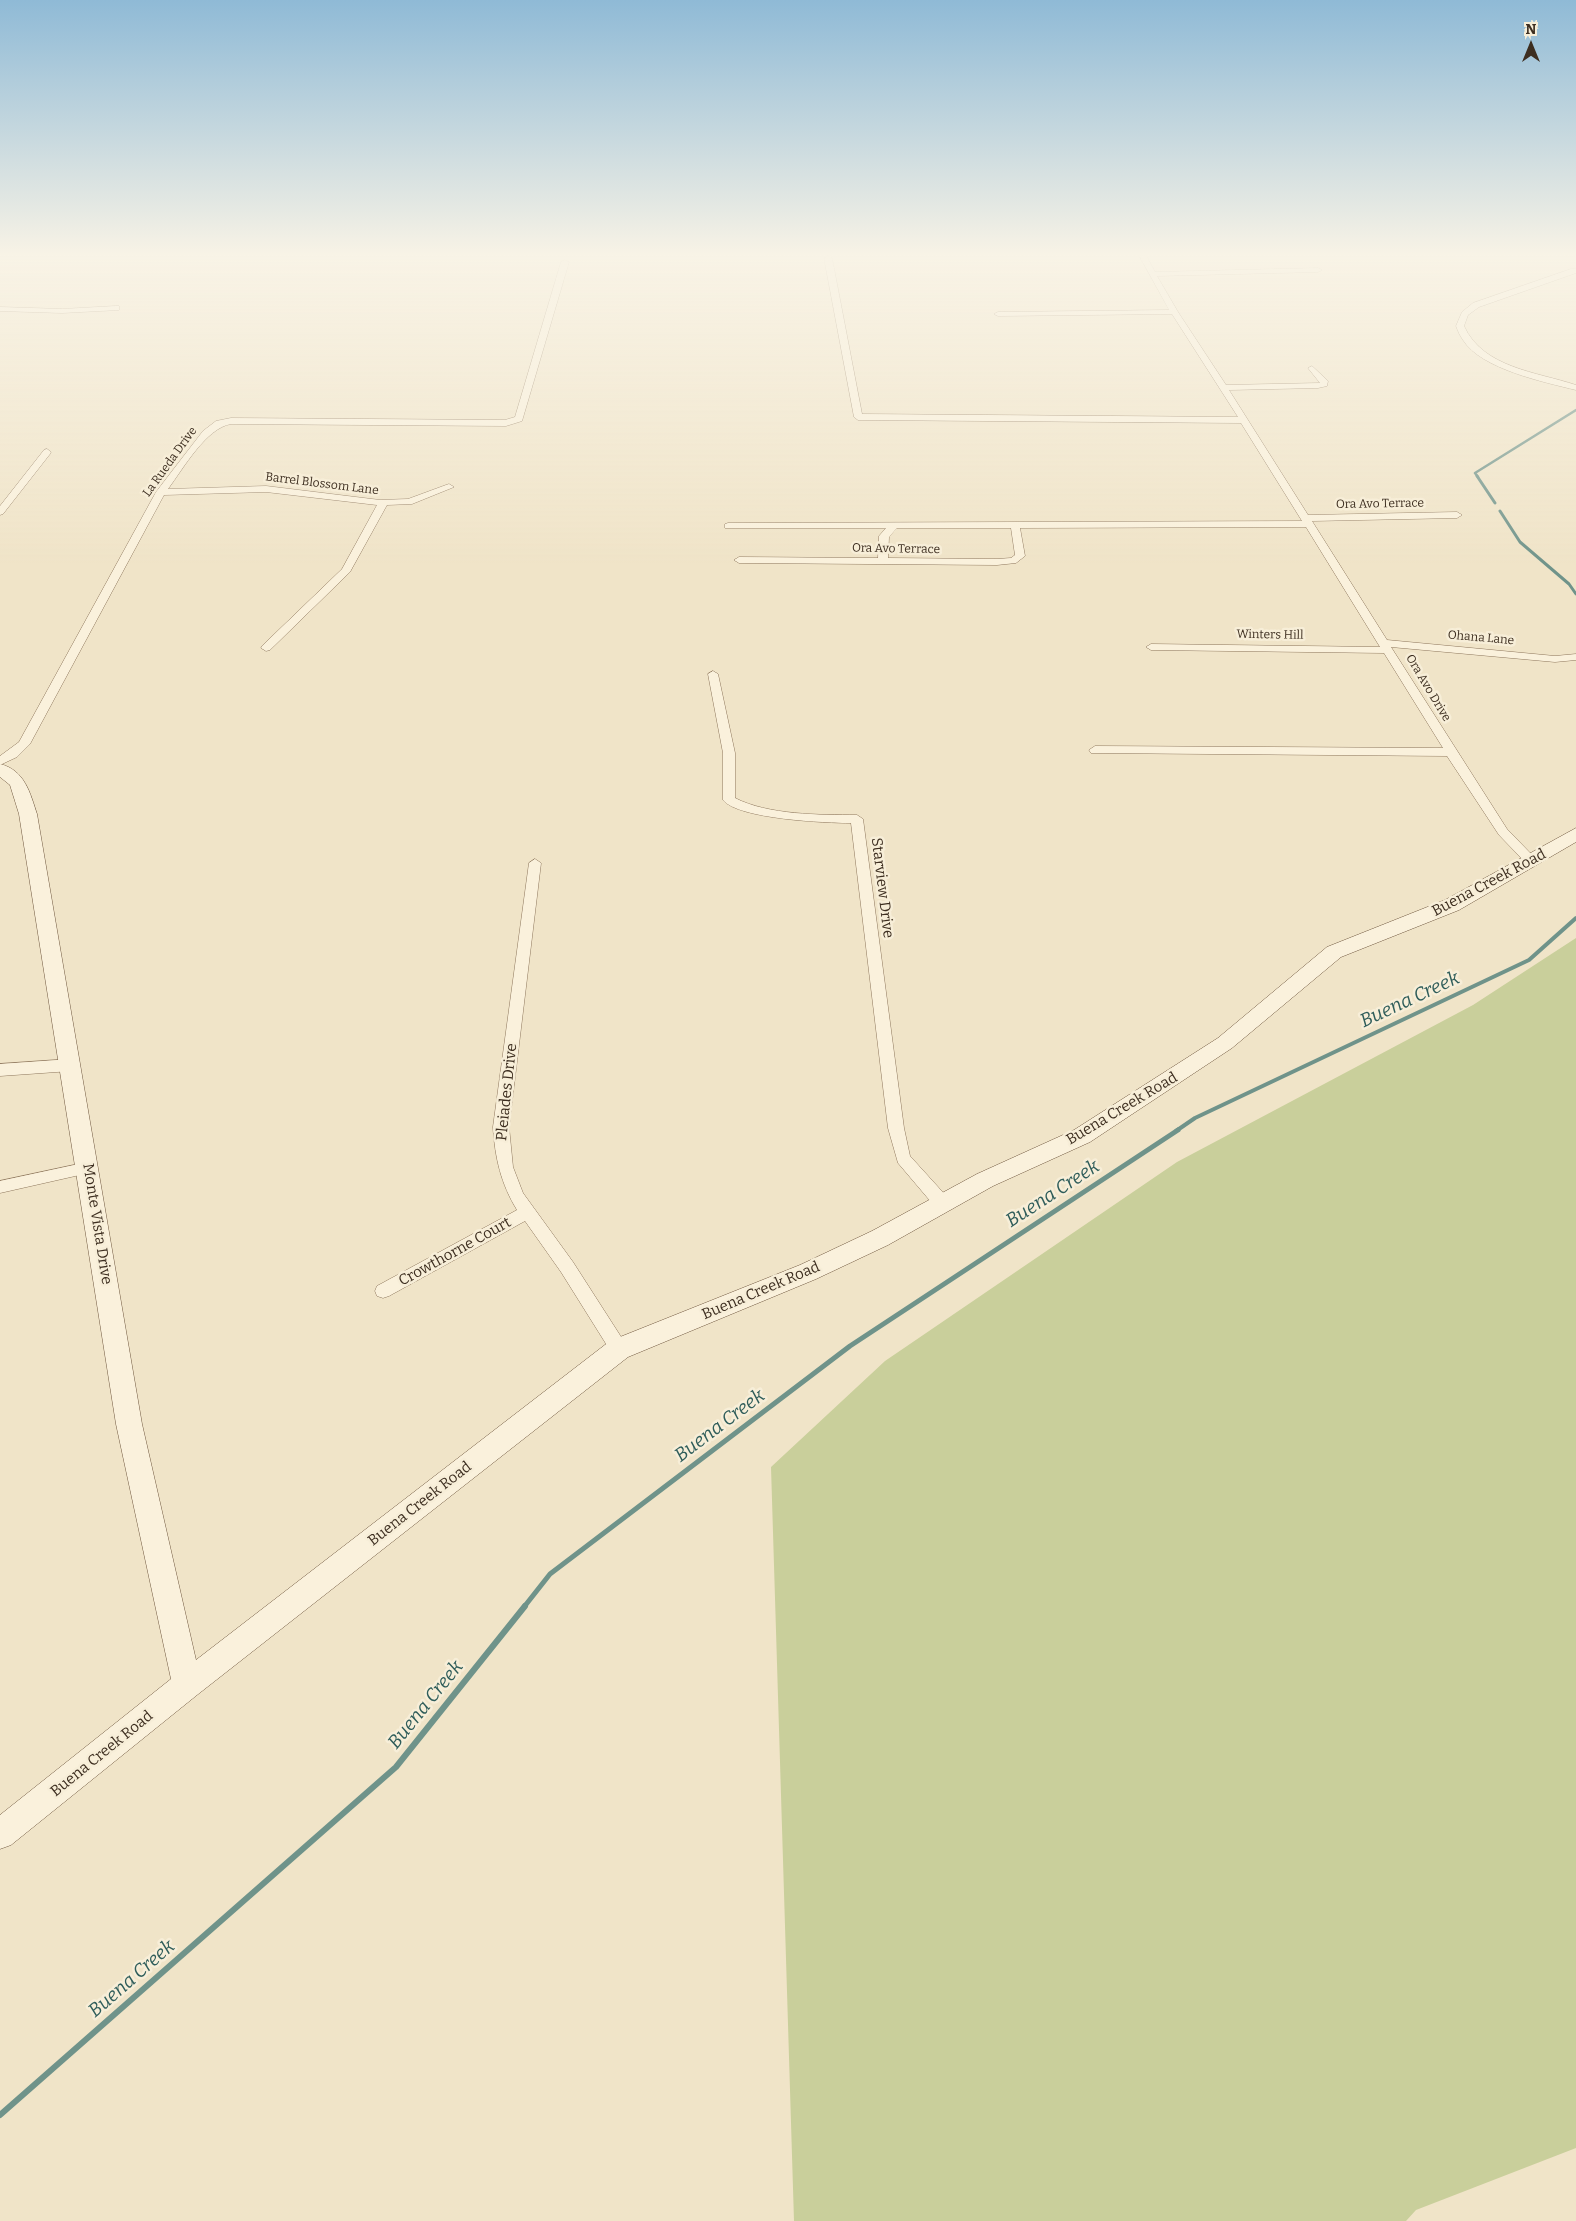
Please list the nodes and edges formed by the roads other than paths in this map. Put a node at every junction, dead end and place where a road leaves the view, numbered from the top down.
1 (537, 359) edge
2 (847, 359) edge
3 (1204, 359) edge
4 (1492, 359) edge
5 (1312, 368) dead end
6 (1573, 385) edge
7 (1223, 388) junction
8 (1244, 420) junction
9 (47, 452) dead end
10 (449, 487) dead end
11 (161, 492) junction
12 (382, 502) junction
13 (0, 512) edge
14 (1457, 515) dead end
15 (1306, 521) junction
16 (895, 525) junction
17 (1015, 525) junction
18 (728, 526) dead end
19 (739, 560) dead end
20 (883, 561) junction
21 (1386, 646) junction
22 (1151, 647) dead end
23 (266, 648) dead end
24 (1576, 657) edge
25 (713, 674) dead end
26 (1094, 750) dead end
27 (1451, 752) junction
28 (0, 761) edge
29 (0, 769) edge
30 (1576, 834) edge
31 (1531, 861) junction
32 (535, 863) dead end
33 (71, 1065) junction
34 (0, 1070) edge
35 (88, 1168) junction
36 (0, 1188) edge
37 (943, 1204) junction
38 (526, 1213) junction
39 (384, 1291) dead end
40 (620, 1349) junction
41 (187, 1685) junction
42 (0, 1834) edge

1 - 11 street, La Rueda Drive
2 - 8 street
3 - 7 street, Ora Avo Drive
4 - 6 street
5 - 7 street
7 - 8 street, Ora Avo Drive
8 - 15 street, Ora Avo Drive
9 - 13 street
10 - 12 street
11 - 12 street, Barrel Blossom Lane
11 - 28 street, La Rueda Drive
12 - 23 street, Barrel Blossom Lane
14 - 15 street, Ora Avo Terrace
15 - 17 street, Ora Avo Terrace
15 - 21 street, Ora Avo Drive
16 - 17 street, Ora Avo Terrace
16 - 18 street, Ora Avo Terrace
16 - 20 street
17 - 20 street, Ora Avo Terrace
19 - 20 street, Ora Avo Terrace
21 - 22 street, Winters Hill
21 - 24 street, Ohana Lane
21 - 27 street, Ora Avo Drive
25 - 37 street, Starview Drive
26 - 27 street
27 - 31 street, Ora Avo Drive
29 - 33 main road, Monte Vista Drive
30 - 31 main road, Buena Creek Road
31 - 37 main road, Buena Creek Road
32 - 38 street, Pleiades Drive
33 - 34 street
33 - 35 main road, Monte Vista Drive
35 - 36 street
35 - 41 main road, Monte Vista Drive
37 - 40 main road, Buena Creek Road
38 - 39 street, Crowthorne Court
38 - 40 street, Pleiades Drive
40 - 41 main road, Buena Creek Road
41 - 42 main road, Buena Creek Road

